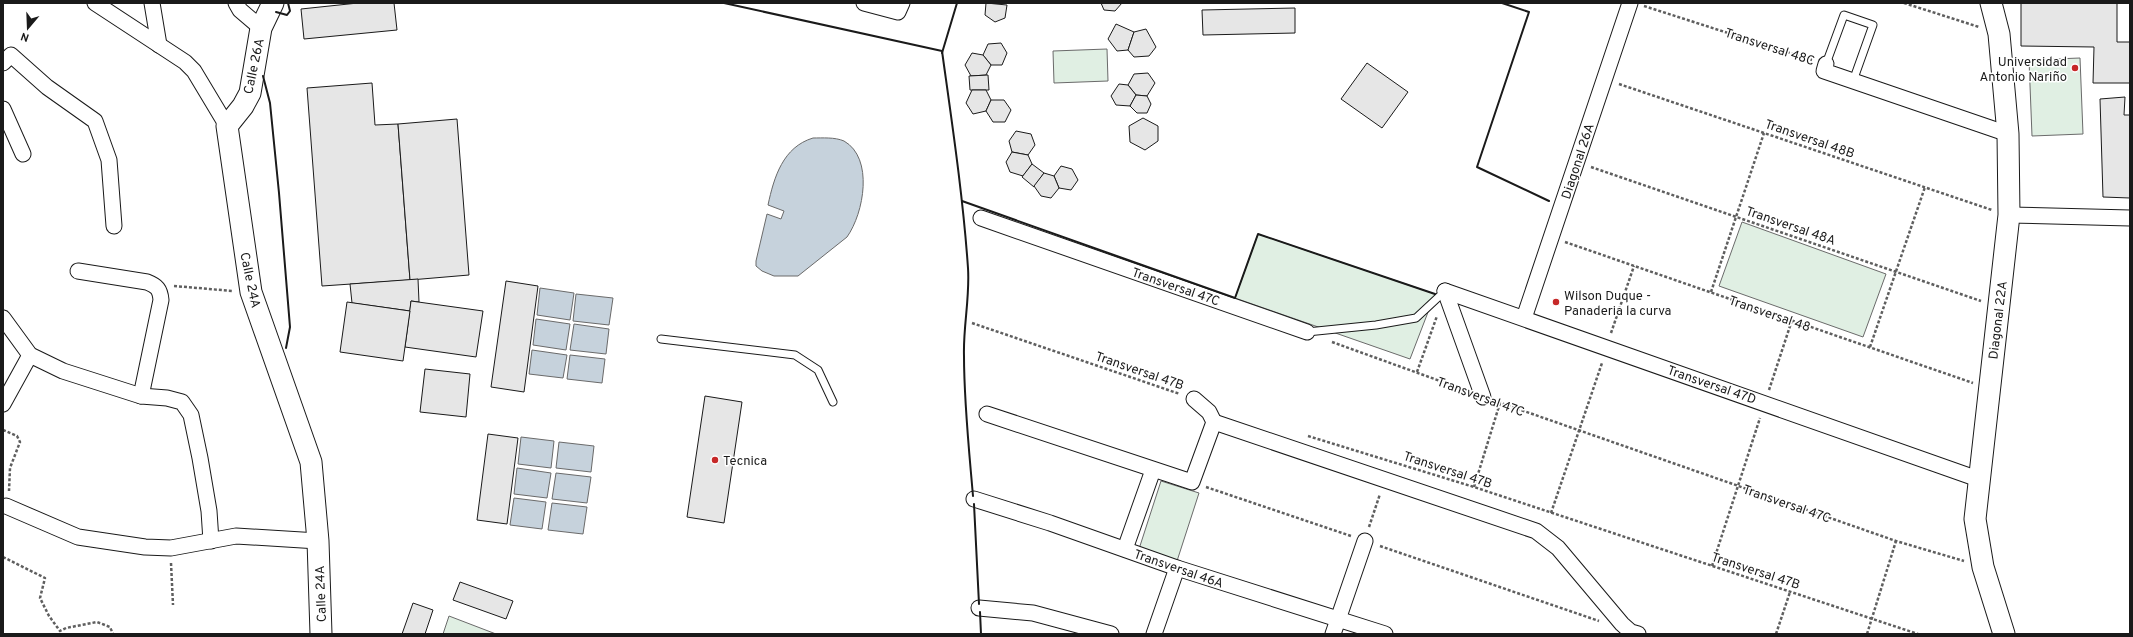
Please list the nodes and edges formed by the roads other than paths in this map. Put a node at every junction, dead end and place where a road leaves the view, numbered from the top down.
1 (95, 3) edge
2 (152, 3) edge
3 (236, 3) edge
4 (273, 3) edge
5 (864, 3) edge
6 (1991, 3) edge
7 (1637, 4) edge
8 (900, 8) edge
9 (261, 28) junction
10 (159, 45) junction
11 (3, 63) edge
12 (1826, 64) joint
13 (1853, 81) junction
14 (3, 109) edge
15 (227, 126) junction
16 (2008, 134) junction
17 (23, 154) dead end
18 (2009, 216) junction
19 (981, 218) dead end
20 (2130, 218) edge
21 (114, 226) dead end
22 (78, 271) dead end
23 (1445, 291) junction
24 (3, 318) edge
25 (1524, 318) junction
26 (1307, 332) joint
27 (661, 339) dead end
28 (30, 355) junction
29 (141, 396) junction
30 (1483, 397) road end
31 (1194, 399) road end
32 (833, 402) dead end
33 (3, 404) edge
34 (987, 414) dead end
35 (1214, 422) junction
36 (1153, 470) junction
37 (1978, 479) junction
38 (974, 499) dead end
39 (6, 506) road end
40 (210, 541) junction
41 (318, 541) junction
42 (1364, 541) road end
43 (1125, 549) junction
44 (1176, 568) junction
45 (979, 608) dead end
46 (1338, 619) junction
47 (321, 634) edge
48 (1111, 634) edge
49 (1154, 634) edge
50 (1333, 634) edge
51 (1385, 634) edge
52 (1638, 634) edge
53 (2004, 634) edge

1 - 10 street, Calle 24A
2 - 10 street
3 - 9 street
4 - 9 street, Calle 26A
5 - 8 street
6 - 16 street, Diagonal 22A
7 - 25 street, Diagonal 26A
9 - 15 street, Calle 26A
10 - 15 street, Calle 24A
11 - 21 street
12 - 13 street, Transversal 48C
12 - 13 lane
13 - 16 street, Transversal 48C
14 - 17 street
15 - 41 street, Calle 24A
16 - 18 street, Diagonal 22A
18 - 20 street
18 - 37 street, Diagonal 22A
19 - 26 street, Transversal 47C
22 - 29 street
23 - 25 street, Transversal 47D
23 - 26 lane
23 - 30 street
24 - 28 street
25 - 37 street, Transversal 47D
27 - 32 lane
28 - 29 street
28 - 33 street
29 - 40 street
31 - 35 street
34 - 36 street
35 - 36 street
35 - 52 street
36 - 43 street
37 - 53 street, Diagonal 22A
38 - 43 street, Transversal 46A
39 - 40 street
40 - 41 street
41 - 47 street, Calle 24A
42 - 46 street
43 - 44 street, Transversal 46A
44 - 46 street, Transversal 46A
44 - 49 street
45 - 48 street
46 - 50 street
46 - 51 street, Transversal 46A

